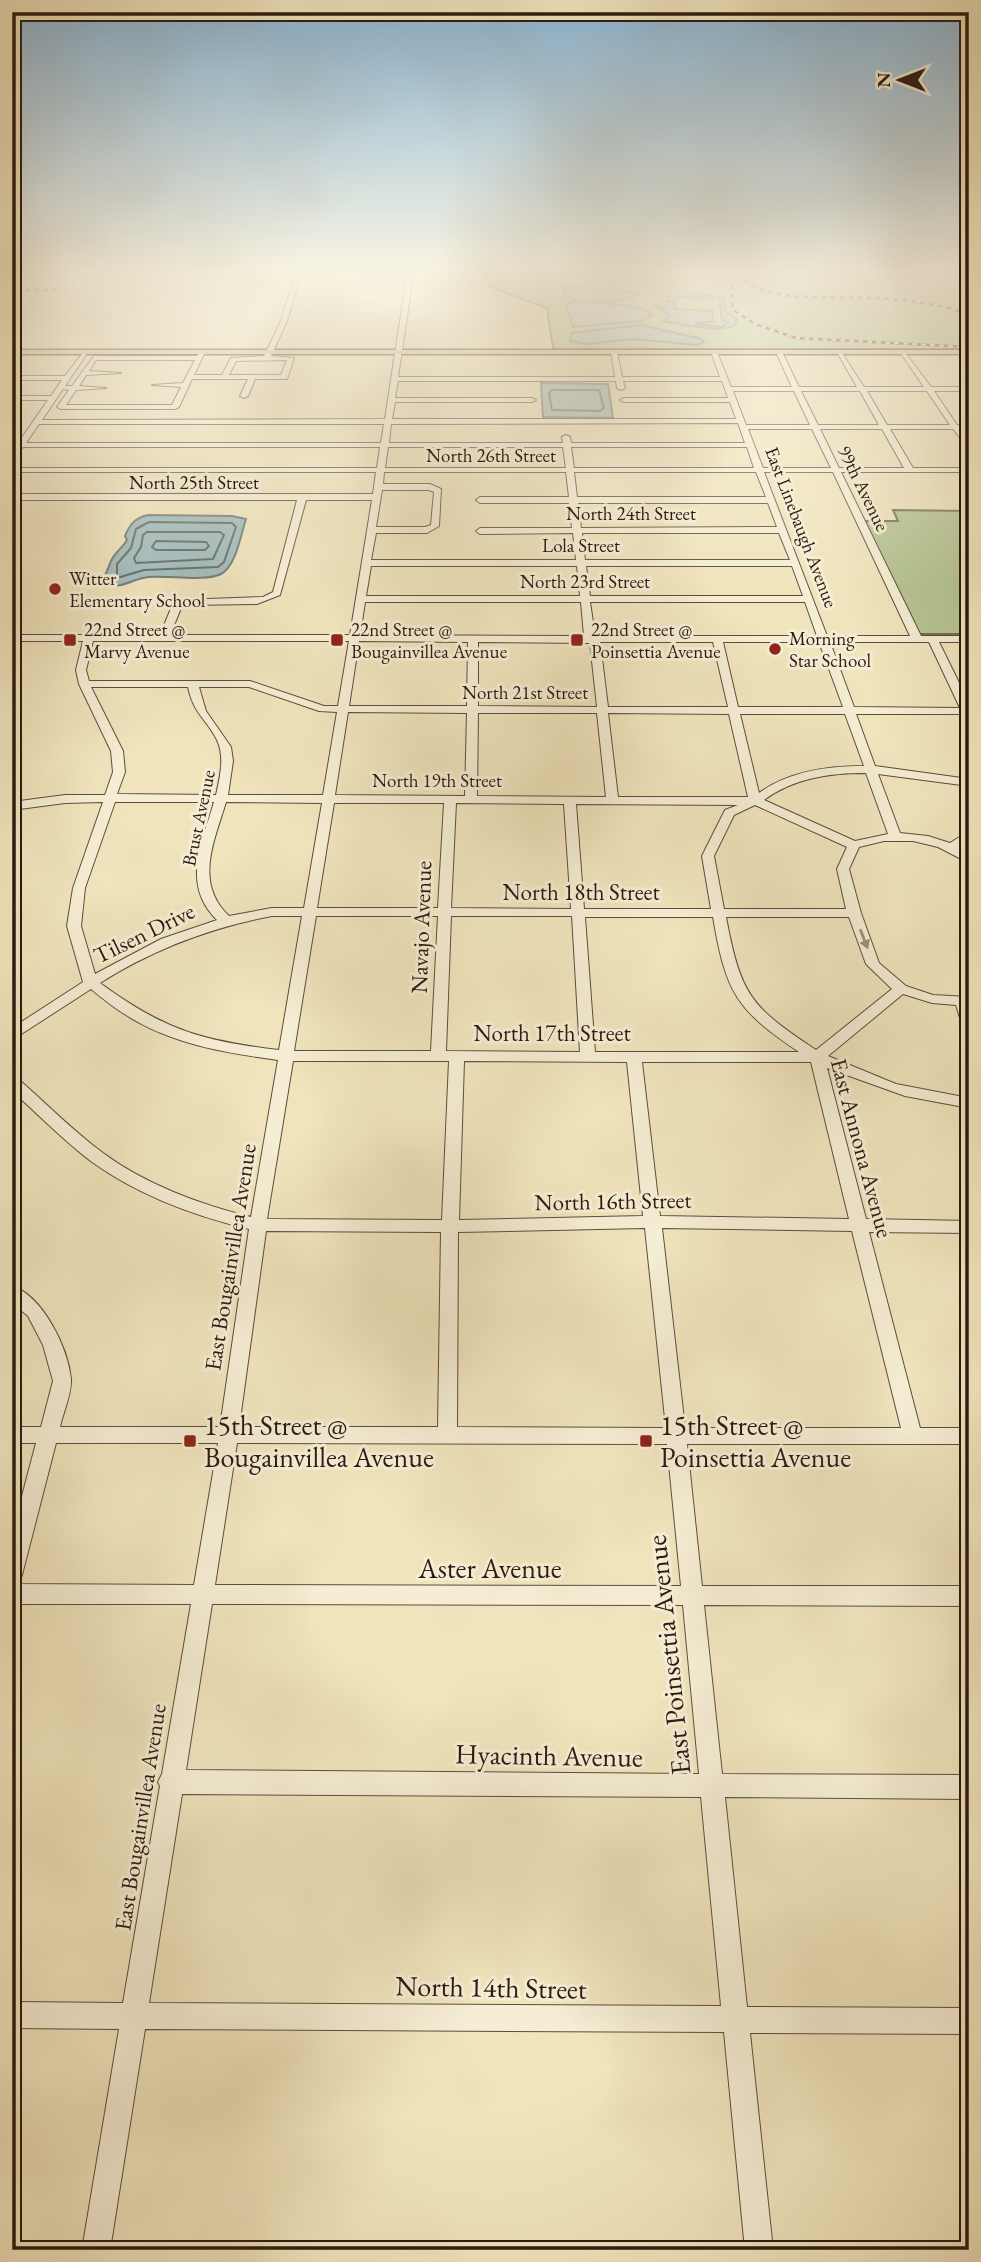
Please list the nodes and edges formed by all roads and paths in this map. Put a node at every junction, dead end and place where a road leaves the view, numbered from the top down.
1 (82, 377) edge
2 (189, 377) edge
3 (225, 377) joint
4 (252, 377) junction
5 (284, 377) edge
6 (724, 377) edge
7 (791, 377) edge
8 (855, 377) edge
9 (920, 377) edge
10 (12, 378) edge
11 (67, 378) joint
12 (395, 379) joint
13 (530, 379) junction
14 (620, 379) junction
15 (187, 381) junction
16 (727, 384) junction
17 (156, 385) dead end
18 (75, 387) junction
19 (61, 388) junction
20 (103, 388) dead end
21 (797, 389) junction
22 (862, 389) junction
23 (928, 389) junction
24 (969, 389) edge
25 (244, 396) dead end
26 (12, 398) edge
27 (53, 398) junction
28 (130, 400) dead end
29 (392, 400) junction
30 (532, 400) junction
31 (624, 400) junction
32 (733, 400) junction
33 (125, 408) junction
34 (532, 421) junction
35 (564, 421) junction
36 (627, 421) junction
37 (37, 422) junction
38 (388, 422) junction
39 (742, 424) junction
40 (816, 427) junction
41 (884, 427) junction
42 (955, 427) junction
43 (969, 427) edge
44 (21, 445) junction
45 (384, 445) junction
46 (568, 445) junction
47 (750, 445) junction
48 (969, 447) edge
49 (12, 458) edge
50 (12, 470) edge
51 (381, 470) junction
52 (910, 470) junction
53 (969, 470) edge
54 (570, 471) junction
55 (760, 471) junction
56 (838, 471) junction
57 (377, 492) junction
58 (12, 497) edge
59 (302, 498) junction
60 (574, 499) junction
61 (480, 500) dead end
62 (771, 500) junction
63 (371, 530) junction
64 (578, 530) junction
65 (783, 530) junction
66 (480, 531) dead end
67 (366, 563) junction
68 (581, 563) junction
69 (795, 563) junction
70 (361, 599) junction
71 (586, 599) junction
72 (809, 599) junction
73 (12, 638) edge
74 (89, 638) junction
75 (164, 638) junction
76 (355, 639) junction
77 (473, 639) junction
78 (592, 639) junction
79 (717, 639) junction
80 (823, 639) junction
81 (916, 639) junction
82 (933, 639) junction
83 (969, 639) edge
84 (84, 684) junction
85 (193, 684) junction
86 (342, 709) junction
87 (472, 709) junction
88 (602, 710) junction
89 (734, 710) junction
90 (849, 711) junction
91 (968, 712) edge
92 (871, 768) junction
93 (969, 783) edge
94 (112, 798) junction
95 (222, 798) junction
96 (328, 799) junction
97 (450, 799) junction
98 (471, 799) junction
99 (612, 799) junction
100 (570, 800) junction
101 (755, 802) junction
102 (12, 806) edge
103 (894, 834) junction
104 (969, 835) edge
105 (853, 845) junction
106 (953, 847) junction
107 (969, 859) edge
108 (444, 912) junction
109 (309, 913) junction
110 (579, 913) junction
111 (717, 913) junction
112 (853, 913) junction
113 (225, 920) junction
114 (90, 982) junction
115 (901, 989) junction
116 (965, 1003) edge
117 (969, 1024) edge
118 (12, 1035) edge
119 (588, 1055) junction
120 (634, 1055) junction
121 (287, 1056) junction
122 (438, 1056) junction
123 (457, 1056) junction
124 (817, 1057) junction
125 (12, 1082) edge
126 (969, 1102) edge
127 (652, 1222) junction
128 (860, 1224) junction
129 (258, 1225) junction
130 (450, 1226) junction
131 (969, 1227) edge
132 (12, 1293) edge
133 (229, 1433) junction
134 (912, 1434) junction
135 (12, 1435) edge
136 (47, 1435) junction
137 (447, 1435) junction
138 (676, 1435) junction
139 (969, 1436) edge
140 (12, 1575) edge
141 (12, 1594) edge
142 (202, 1596) junction
143 (692, 1596) junction
144 (969, 1596) edge
145 (170, 1782) junction
146 (711, 1786) junction
147 (969, 1787) edge
148 (12, 2015) edge
149 (133, 2015) junction
150 (734, 2021) junction
151 (969, 2021) edge
152 (96, 2250) edge
153 (759, 2250) edge

1 - 18 street
2 - 15 street
3 - 4 street
3 - 15 street
4 - 5 street
4 - 25 street
6 - 16 street, East Linebaugh Avenue
7 - 21 street, 99th Avenue
8 - 22 street
9 - 23 street
10 - 11 street
11 - 19 street
12 - 13 street
12 - 29 street, East Bougainvillea Avenue
13 - 14 street
13 - 30 street
14 - 16 street
14 - 31 street
15 - 17 street
15 - 33 street
16 - 21 street
16 - 32 street, East Linebaugh Avenue
18 - 19 street
18 - 20 street
18 - 33 street
19 - 27 street
21 - 22 street
21 - 40 street, 99th Avenue
22 - 23 street
22 - 41 street
23 - 24 street
23 - 42 street
26 - 27 street
27 - 37 street
28 - 33 street
29 - 30 street
29 - 38 street, East Bougainvillea Avenue
30 - 34 street
31 - 32 street
31 - 36 street
32 - 39 street, East Linebaugh Avenue
34 - 35 street
34 - 38 street
35 - 36 street
35 - 46 street
36 - 39 street
37 - 38 street
37 - 44 street
38 - 45 street, East Bougainvillea Avenue
39 - 40 street
39 - 47 street, East Linebaugh Avenue
40 - 41 street
40 - 56 street, 99th Avenue
41 - 42 street
41 - 52 street
42 - 43 street
42 - 48 street
44 - 45 street
44 - 49 street
45 - 46 street
45 - 51 street, East Bougainvillea Avenue
46 - 47 street
46 - 54 street
47 - 55 street, East Linebaugh Avenue
50 - 51 street, North 26th Street
51 - 54 street, North 26th Street
51 - 57 street, East Bougainvillea Avenue
52 - 53 street, North 26th Street
52 - 56 street, North 26th Street
54 - 55 street, North 26th Street
54 - 60 street
55 - 56 street, North 26th Street
55 - 62 street, East Linebaugh Avenue
56 - 81 street, 99th Avenue
57 - 59 street, North 25th Street
57 - 63 street, East Bougainvillea Avenue
57 - 63 street, North 25th Street
58 - 59 street, North 25th Street
59 - 75 street
60 - 61 street
60 - 62 street
60 - 64 street
62 - 65 street, East Linebaugh Avenue
63 - 67 street, East Bougainvillea Avenue
64 - 65 street, North 24th Street
64 - 66 street, North 24th Street
64 - 68 street
65 - 69 street, East Linebaugh Avenue
67 - 68 street, Lola Street
67 - 70 street, East Bougainvillea Avenue
68 - 69 street, Lola Street
68 - 71 street
69 - 72 street, East Linebaugh Avenue
70 - 71 street, North 23rd Street
70 - 76 street, East Bougainvillea Avenue
71 - 72 street, North 23rd Street
71 - 78 street
72 - 80 street, East Linebaugh Avenue
73 - 74 street
74 - 75 street
74 - 84 street
75 - 76 street
76 - 77 street
76 - 86 street, East Bougainvillea Avenue
77 - 78 street
77 - 87 street
78 - 79 street
78 - 88 street
79 - 80 street
79 - 89 street
80 - 81 street
80 - 90 street, East Linebaugh Avenue
81 - 82 street
82 - 83 street
82 - 91 street
84 - 85 street, North 21st Street
84 - 94 street
85 - 86 street, North 21st Street
85 - 95 street, Brust Avenue
86 - 87 street, North 21st Street
86 - 96 street, East Bougainvillea Avenue
87 - 88 street, North 21st Street
87 - 98 street
88 - 89 street, North 21st Street
88 - 99 street
89 - 90 street, North 21st Street
89 - 101 street
90 - 91 street, North 21st Street
90 - 92 street, East Linebaugh Avenue
92 - 93 street, East Annona Avenue
92 - 101 street, East Annona Avenue
92 - 103 street, East Linebaugh Avenue
94 - 95 street, North 19th Street
94 - 102 street, North 19th Street
94 - 114 street
95 - 96 street, North 19th Street
95 - 113 street, Brust Avenue
96 - 97 street, North 19th Street
96 - 109 street, East Bougainvillea Avenue
97 - 98 street, North 19th Street
97 - 108 street, Navajo Avenue
98 - 100 street, North 19th Street
99 - 100 street, North 19th Street
99 - 101 street, North 19th Street
100 - 110 street
101 - 105 street, North 19th Street
101 - 111 street, East Annona Avenue
103 - 105 street
103 - 106 street
104 - 106 street
105 - 112 street
106 - 107 street
108 - 109 street, North 18th Street
108 - 110 street, North 18th Street
108 - 122 street, Navajo Avenue
109 - 113 street, Tilsen Drive
109 - 121 street, East Bougainvillea Avenue
110 - 111 street, North 18th Street
110 - 119 street
111 - 112 street, North 18th Street
111 - 124 street, East Annona Avenue
112 -> 115 street
113 - 114 street, Tilsen Drive
114 - 118 street, Tilsen Drive
114 - 121 street, North 17th Street
115 - 116 street
115 - 124 street
116 - 117 street
119 - 120 street, North 17th Street
119 - 123 street, North 17th Street
120 - 124 street, North 17th Street
120 - 127 street, East Poinsettia Avenue
121 - 122 street, North 17th Street
121 - 129 street, East Bougainvillea Avenue
122 - 123 street, North 17th Street
123 - 130 street
124 - 126 street, North 17th Street
124 - 128 street, East Annona Avenue
125 - 129 street, North 16th Street
127 - 128 street, North 16th Street
127 - 130 street, North 16th Street
127 - 138 street, East Poinsettia Avenue
128 - 131 street, North 16th Street
128 - 134 street, East Annona Avenue
129 - 130 street, North 16th Street
129 - 133 street, East Bougainvillea Avenue
130 - 137 street
132 - 136 street
133 - 136 street
133 - 137 street
133 - 142 street, East Bougainvillea Avenue
134 - 138 street
134 - 139 street
135 - 136 street
136 - 140 street
137 - 138 street
138 - 143 street, East Poinsettia Avenue
141 - 142 street, Aster Avenue
142 - 143 street, Aster Avenue
142 - 145 street, East Bougainvillea Avenue
143 - 144 street, Aster Avenue
143 - 146 street, East Poinsettia Avenue
145 - 146 street, Hyacinth Avenue
145 - 149 street, East Bougainvillea Avenue
146 - 147 street, Hyacinth Avenue
146 - 150 street, East Poinsettia Avenue
148 - 149 street, North 14th Street
149 - 150 street, North 14th Street
149 - 152 street, East Bougainvillea Avenue
150 - 151 street, North 14th Street
150 - 153 street, East Poinsettia Avenue

